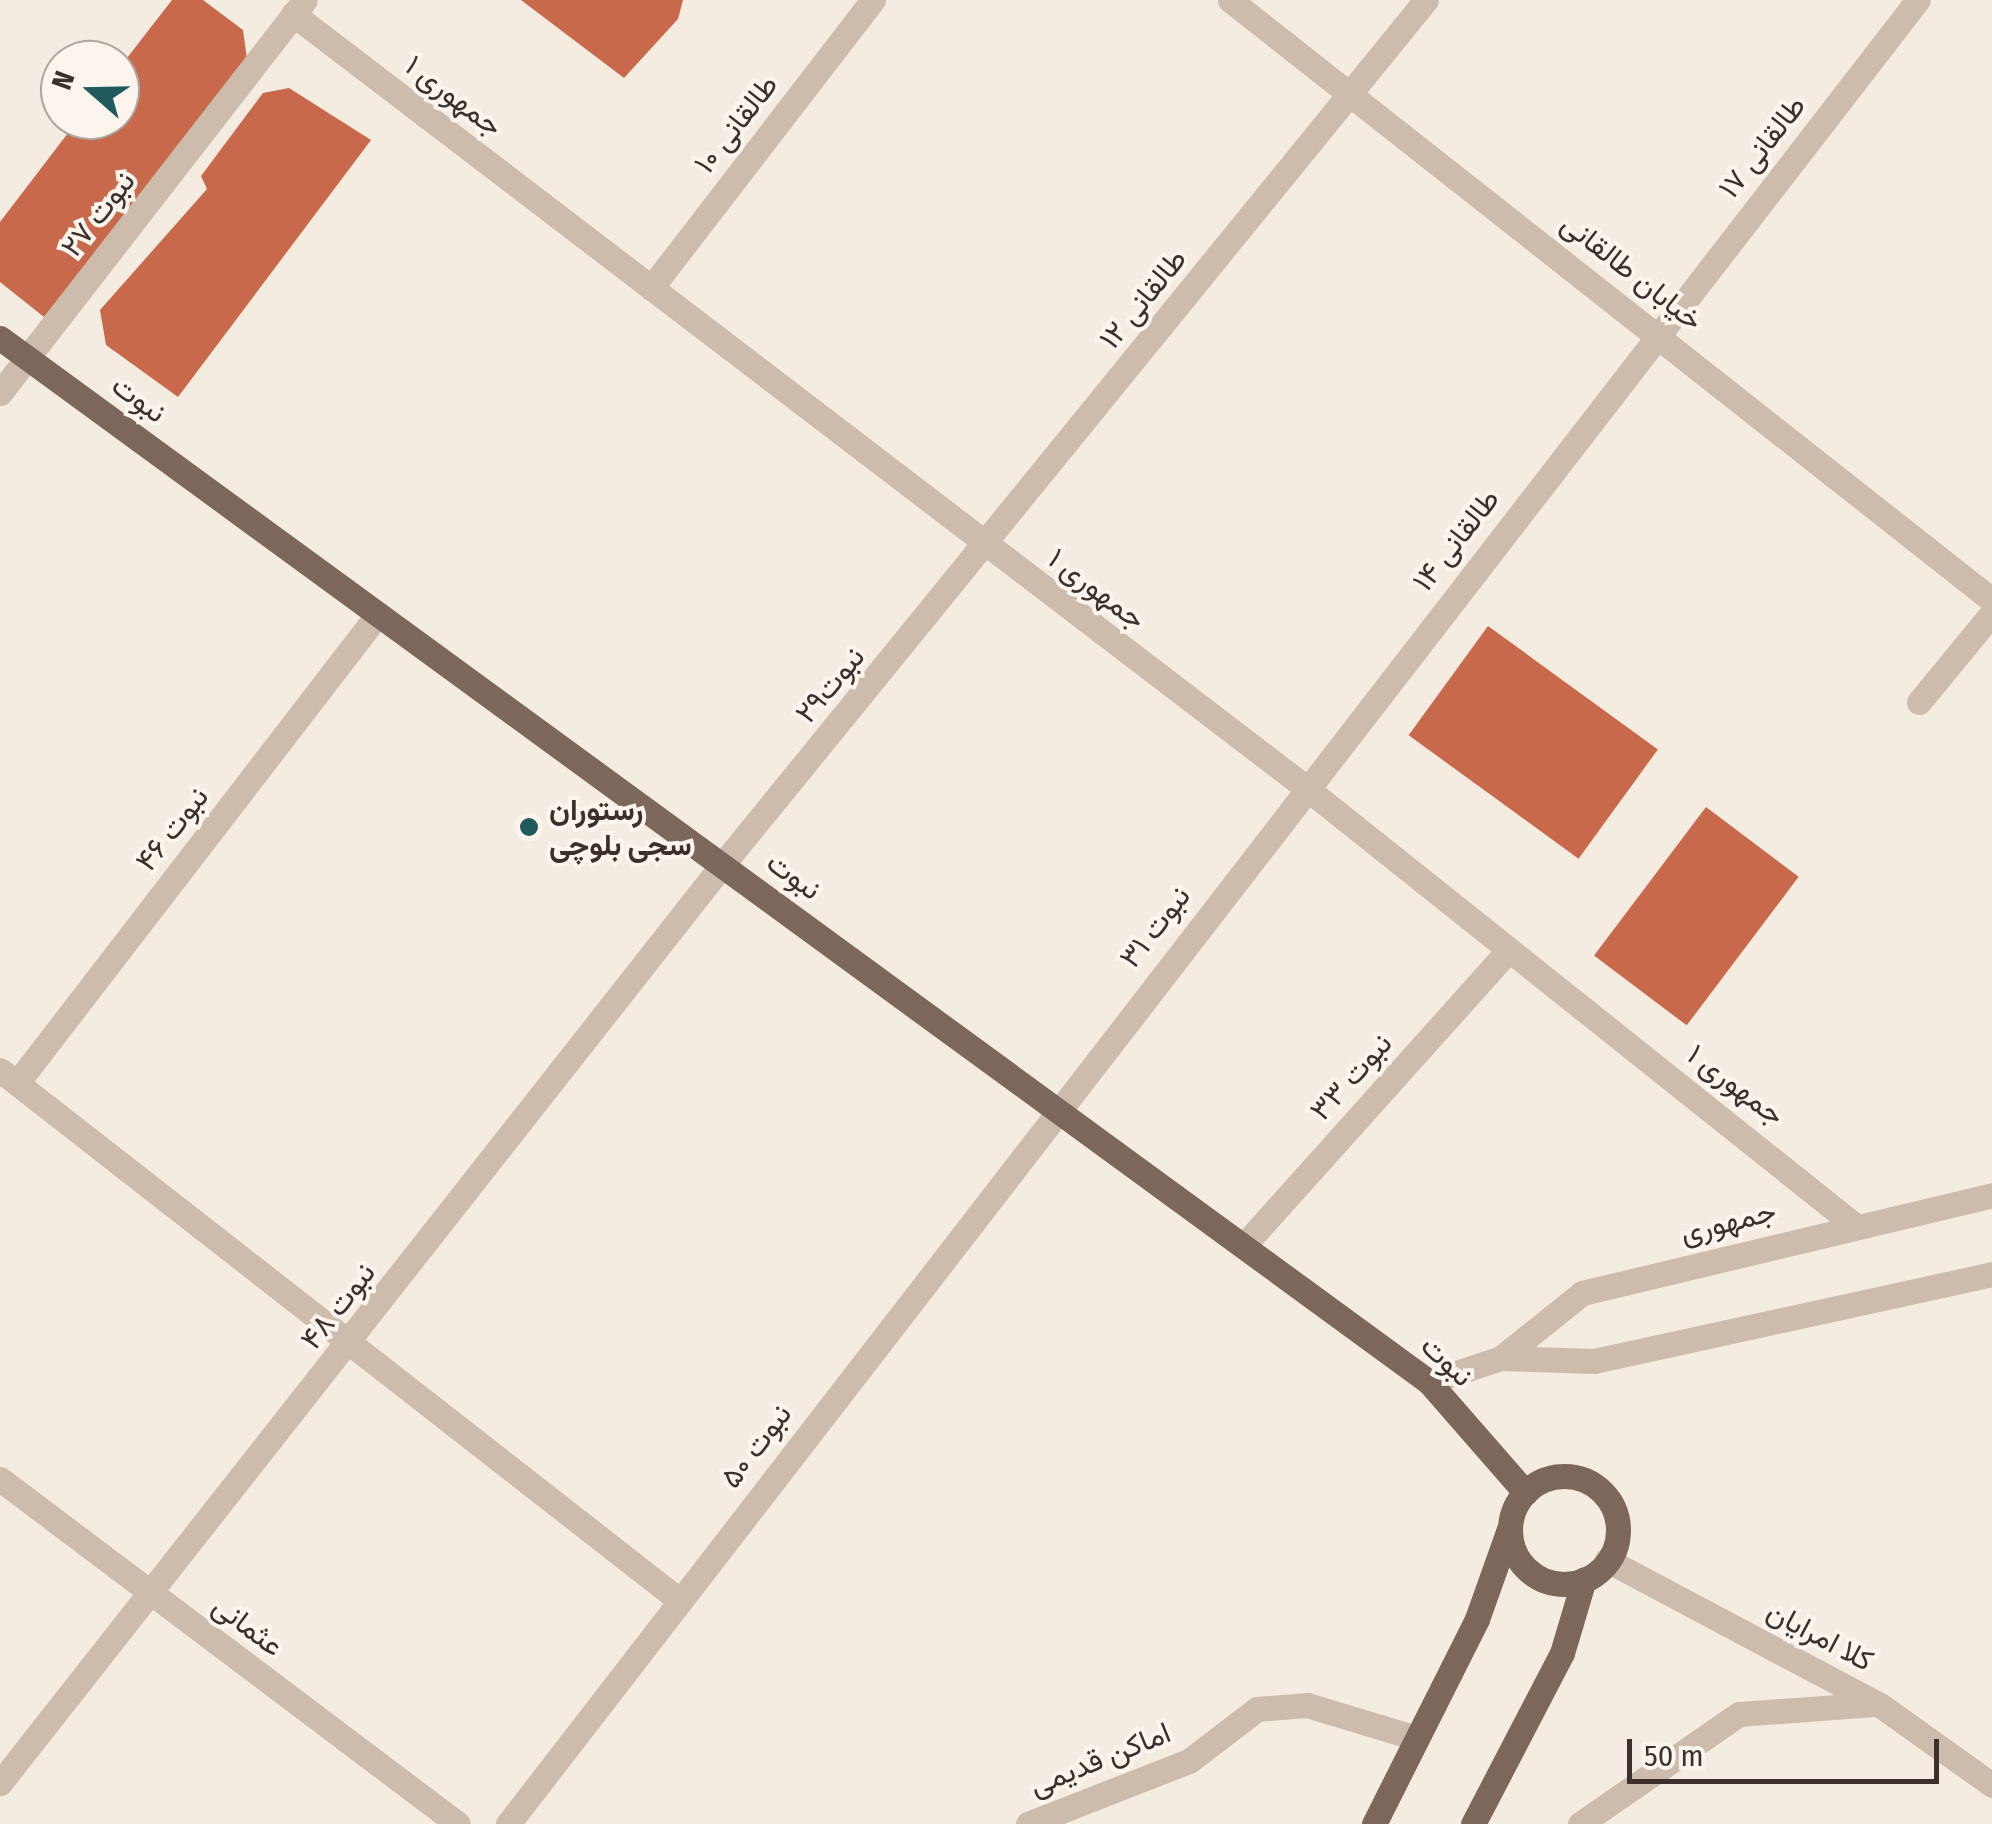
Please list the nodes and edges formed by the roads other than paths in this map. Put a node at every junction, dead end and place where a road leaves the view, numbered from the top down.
1 (873, 0) edge
2 (1230, 0) edge
3 (1426, 0) edge
4 (1918, 0) edge
5 (299, 7) edge
6 (1349, 93) junction
7 (650, 288) junction
8 (1658, 333) junction
9 (0, 338) edge
10 (27, 358) junction
11 (0, 393) edge
12 (987, 546) junction
13 (1992, 600) edge
14 (1992, 612) edge
15 (378, 614) junction
16 (1920, 702) dead end
17 (1305, 787) junction
18 (722, 864) junction
19 (1506, 954) junction
20 (9, 1076) edge
21 (1056, 1107) junction
22 (1992, 1196) edge
23 (1854, 1224) junction
24 (1246, 1244) junction
25 (1992, 1274) edge
26 (350, 1343) junction
27 (1501, 1358) junction
28 (1429, 1382) junction
29 (0, 1479) edge
30 (1526, 1493) junction
31 (1509, 1529) junction
32 (1607, 1560) junction
33 (1584, 1579) junction
34 (154, 1596) junction
35 (679, 1600) junction
36 (1880, 1704) junction
37 (1416, 1738) junction
38 (0, 1783) edge
39 (1992, 1785) edge
40 (458, 1824) edge
41 (508, 1824) edge
42 (1028, 1824) edge
43 (1374, 1824) edge
44 (1474, 1824) edge
45 (1580, 1824) edge

1 - 7 street, طالقانی ۱۰
2 - 6 street, خیابان طالقانی
3 - 6 street, طالقانی ۱۲
4 - 8 street, طالقانی ۱۷
5 - 7 street, جمهوری ۱
5 - 10 street, نبوت ۲۷
6 - 8 street, خیابان طالقانی
6 - 12 street, طالقانی ۱۲
7 - 12 street, جمهوری ۱
8 - 13 street, خیابان طالقانی
8 - 17 street, طالقانی ۱۴
9 - 10 main road, نبوت
10 - 11 street, نبوت ۲۷
10 - 15 main road, نبوت
12 - 17 street, جمهوری ۱
12 - 18 street, نبوت۲۹
14 - 16 street
15 - 18 main road, نبوت
15 - 20 street, نبوت ۴۶
17 - 19 street, جمهوری ۱
17 - 21 street, نبوت ۳۱
18 - 21 main road, نبوت
18 - 26 street, نبوت ۴۸
19 - 23 street, جمهوری ۱
19 - 24 street, نبوت ۳۳
20 - 26 street
21 - 24 main road, نبوت
21 - 35 street, نبوت ۵۰
22 - 23 street, جمهوری
23 - 27 street, جمهوری
24 - 28 main road, نبوت
25 - 27 street, جمهوری
26 - 34 street, نبوت ۴۸
26 - 35 street
27 - 28 street, جمهوری
28 - 30 main road, نبوت
29 - 34 street, عثمانی
30 - 31 main road
30 - 32 main road
31 - 33 main road
31 - 37 main road
32 - 33 main road
32 - 36 street, کلا امرایان
33 - 44 main road
34 - 38 street, نبوت ۴۸
34 - 40 street, عثمانی
35 - 41 street, نبوت ۵۰
36 - 39 street, کلا امرایان
36 - 45 street
37 - 42 street, اماکن قدیمی
37 - 43 main road

